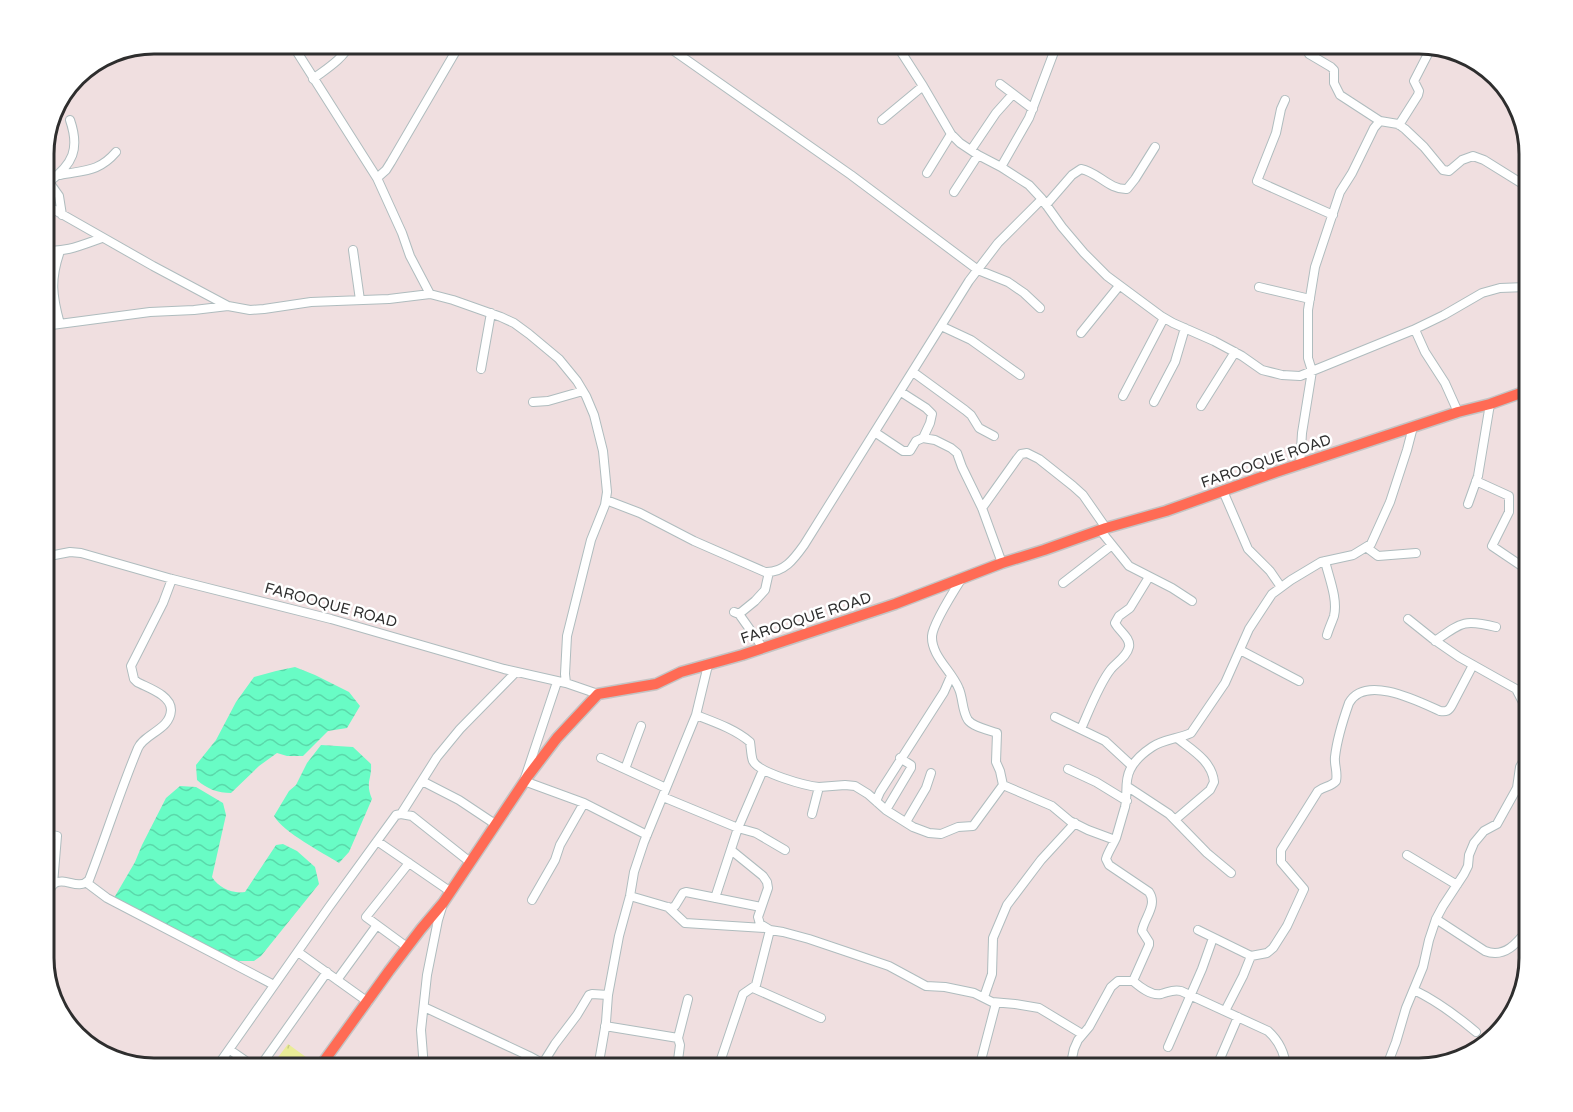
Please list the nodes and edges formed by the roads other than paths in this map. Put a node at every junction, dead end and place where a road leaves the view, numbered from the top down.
1 (298, 54) edge
2 (344, 54) edge
3 (454, 54) edge
4 (683, 54) edge
5 (902, 54) edge
6 (1053, 54) edge
7 (1309, 54) edge
8 (1428, 55) edge
9 (313, 79) junction
10 (1000, 84) dead end
11 (923, 86) junction
12 (1013, 94) junction
13 (1285, 100) dead end
14 (1033, 109) junction
15 (70, 120) dead end
16 (882, 120) dead end
17 (1380, 121) junction
18 (1399, 125) junction
19 (951, 134) junction
20 (1155, 147) dead end
21 (116, 152) dead end
22 (975, 153) junction
23 (1001, 167) junction
24 (927, 172) dead end
25 (59, 175) junction
26 (54, 177) edge
27 (376, 178) junction
28 (1519, 181) edge
29 (54, 189) edge
30 (954, 192) dead end
31 (1044, 202) junction
32 (54, 210) edge
33 (62, 214) junction
34 (1333, 215) junction
35 (102, 238) junction
36 (353, 250) dead end
37 (54, 251) edge
38 (60, 251) junction
39 (54, 268) edge
40 (978, 270) junction
41 (1119, 286) junction
42 (1259, 287) dead end
43 (1519, 287) edge
44 (430, 294) junction
45 (54, 296) edge
46 (1310, 299) junction
47 (360, 300) junction
48 (228, 306) junction
49 (1040, 309) dead end
50 (491, 313) junction
51 (1164, 318) junction
52 (60, 324) junction
53 (54, 325) edge
54 (941, 326) junction
55 (1185, 328) junction
56 (1413, 330) junction
57 (1081, 333) dead end
58 (1235, 352) junction
59 (481, 369) dead end
60 (1312, 371) junction
61 (913, 372) junction
62 (1020, 375) dead end
63 (583, 391) junction
64 (901, 392) junction
65 (1519, 394) edge
66 (1123, 396) dead end
67 (533, 402) dead end
68 (1154, 402) dead end
69 (1490, 404) junction
70 (1202, 406) dead end
71 (1458, 412) junction
72 (1413, 427) junction
73 (876, 433) junction
74 (994, 436) dead end
75 (923, 438) junction
76 (1300, 465) junction
77 (1476, 481) junction
78 (1223, 491) junction
79 (606, 500) junction
80 (1468, 504) dead end
81 (982, 508) junction
82 (1103, 529) junction
83 (1112, 545) junction
84 (1366, 548) junction
85 (1416, 553) dead end
86 (54, 555) edge
87 (1325, 561) junction
88 (1002, 563) junction
89 (1519, 564) edge
90 (769, 572) junction
91 (1149, 577) junction
92 (962, 578) junction
93 (172, 579) junction
94 (1063, 584) dead end
95 (1281, 587) junction
96 (1192, 601) dead end
97 (1408, 619) dead end
98 (1496, 627) dead end
99 (1327, 635) dead end
100 (1435, 641) junction
101 (763, 648) junction
102 (1240, 650) junction
103 (708, 665) junction
104 (1473, 665) junction
105 (516, 672) junction
106 (951, 676) junction
107 (1299, 681) dead end
108 (562, 683) junction
109 (598, 694) junction
110 (1519, 694) edge
111 (696, 715) junction
112 (1055, 717) dead end
113 (641, 726) dead end
114 (1081, 729) junction
115 (1178, 738) junction
116 (601, 758) dead end
117 (900, 758) junction
118 (1132, 766) junction
119 (625, 769) junction
120 (1068, 769) dead end
121 (763, 770) junction
122 (931, 773) dead end
123 (1519, 774) edge
124 (422, 781) junction
125 (524, 781) junction
126 (1003, 784) junction
127 (1128, 787) junction
128 (819, 788) junction
129 (664, 793) junction
130 (1126, 801) junction
131 (877, 802) junction
132 (584, 803) junction
133 (886, 810) junction
134 (401, 814) junction
135 (812, 814) dead end
136 (1176, 819) junction
137 (906, 822) junction
138 (495, 824) junction
139 (1075, 824) junction
140 (738, 828) junction
141 (54, 835) edge
142 (647, 835) junction
143 (1115, 840) junction
144 (377, 841) junction
145 (731, 850) junction
146 (785, 850) dead end
147 (1407, 855) dead end
148 (471, 862) junction
149 (409, 863) junction
150 (54, 872) edge
151 (1231, 873) dead end
152 (87, 883) junction
153 (54, 884) edge
154 (1458, 885) junction
155 (451, 892) junction
156 (630, 896) junction
157 (715, 898) junction
158 (532, 900) dead end
159 (443, 903) junction
160 (667, 907) junction
161 (761, 907) junction
162 (1436, 919) junction
163 (377, 925) junction
164 (769, 929) junction
165 (1198, 930) dead end
166 (1213, 938) junction
167 (1519, 939) edge
168 (407, 947) junction
169 (298, 952) junction
170 (1251, 956) junction
171 (327, 972) junction
172 (337, 980) junction
173 (1133, 981) junction
174 (274, 985) junction
175 (753, 988) junction
176 (1414, 990) junction
177 (608, 995) junction
178 (1190, 995) junction
179 (984, 997) junction
180 (688, 999) dead end
181 (368, 1002) junction
182 (996, 1003) junction
183 (424, 1007) junction
184 (1225, 1011) junction
185 (1238, 1017) junction
186 (821, 1018) dead end
187 (605, 1026) junction
188 (1476, 1032) dead end
189 (1082, 1034) junction
190 (678, 1038) junction
191 (1168, 1047) dead end
192 (230, 1050) junction
193 (224, 1058) edge
194 (242, 1058) edge
195 (265, 1058) edge
196 (326, 1058) edge
197 (423, 1058) edge
198 (531, 1058) edge
199 (547, 1058) edge
200 (600, 1058) edge
201 (678, 1058) edge
202 (722, 1058) edge
203 (982, 1058) edge
204 (1072, 1058) edge
205 (1220, 1058) edge
206 (1284, 1058) edge
207 (1390, 1058) edge

1 - 9 street
2 - 9 street
3 - 27 street
4 - 40 street
5 - 11 street
6 - 14 street
7 - 17 street
8 - 18 street
9 - 27 street
10 - 12 street
11 - 16 street
11 - 19 street
12 - 14 street
12 - 22 street
13 - 34 street
14 - 23 street
15 - 25 street
17 - 18 street
17 - 34 street
18 - 28 street
19 - 22 street
19 - 24 street
20 - 31 street
21 - 25 street
22 - 23 street
22 - 30 street
23 - 31 street
25 - 26 street
27 - 44 street
29 - 33 street
31 - 40 street
31 - 41 street
32 - 33 street
33 - 35 street
34 - 46 street
35 - 38 street
35 - 48 street
36 - 47 street
37 - 38 street
38 - 39 street
40 - 49 street
40 - 54 street
41 - 51 street
41 - 57 street
42 - 46 street
43 - 56 street
44 - 47 street
44 - 50 street
45 - 52 street
46 - 60 street
47 - 48 street
48 - 52 street
50 - 59 street
50 - 63 street
51 - 55 street
51 - 66 street
52 - 53 street
54 - 61 street
54 - 62 street
55 - 58 street
55 - 68 street
56 - 60 street
56 - 71 street
58 - 60 street
58 - 70 street
60 - 76 street
61 - 64 street
61 - 74 street
63 - 67 street
63 - 79 street
64 - 73 street
64 - 75 street
65 - 69 main road, FAROOQUE ROAD
69 - 71 main road, FAROOQUE ROAD
69 - 77 street
71 - 72 main road, FAROOQUE ROAD
72 - 76 main road, FAROOQUE ROAD
72 - 84 street
73 - 75 street
73 - 90 street
75 - 81 street
76 - 78 main road, FAROOQUE ROAD
77 - 80 street
77 - 89 street
78 - 82 main road, FAROOQUE ROAD
78 - 95 street
79 - 90 street
79 - 108 street
81 - 82 street
81 - 88 street
82 - 83 street
82 - 88 main road, FAROOQUE ROAD
83 - 91 street
83 - 94 street
84 - 85 street
84 - 87 street
86 - 93 street, FAROOQUE ROAD
87 - 95 street
87 - 99 street
88 - 92 main road, FAROOQUE ROAD
90 - 101 street
91 - 96 street
91 - 114 street
92 - 101 main road, FAROOQUE ROAD
92 - 106 street
93 - 105 street, FAROOQUE ROAD
93 - 152 street
95 - 102 street
97 - 100 street
98 - 100 street
100 - 104 street
101 - 103 main road, FAROOQUE ROAD
102 - 107 street
102 - 115 street
103 - 109 main road, FAROOQUE ROAD
103 - 111 street
104 - 110 street
104 - 170 street
105 - 108 street, FAROOQUE ROAD
105 - 124 street
106 - 117 street
106 - 126 street
108 - 109 street, FAROOQUE ROAD
108 - 125 street
109 - 125 main road
111 - 121 street
111 - 129 street
112 - 114 street
113 - 119 street
114 - 118 street
115 - 118 street
115 - 136 street
116 - 119 street
117 - 131 street
117 - 133 street
118 - 127 street
119 - 129 street
120 - 130 street
121 - 128 street
121 - 140 street
122 - 137 street
123 - 154 street
124 - 134 street
124 - 138 street
125 - 132 street
125 - 138 main road
126 - 137 street
126 - 139 street
127 - 130 street
127 - 136 street
128 - 131 street
128 - 135 street
129 - 140 street
129 - 142 street
130 - 143 street
131 - 133 street
132 - 142 street
132 - 158 street
133 - 137 street
134 - 144 street
134 - 148 street
136 - 151 street
138 - 148 main road
139 - 143 street
139 - 179 street
140 - 145 street
140 - 146 street
141 - 150 street
142 - 156 street
143 - 173 street
144 - 149 street
144 - 169 street
145 - 157 street
145 - 161 street
147 - 154 street
148 - 155 main road
149 - 155 street
149 - 163 street
152 - 153 street
152 - 174 street
154 - 162 street
155 - 159 main road
156 - 160 street
156 - 177 street
157 - 160 street
157 - 161 street
159 - 168 main road
159 - 183 street
160 - 164 street
161 - 164 street
162 - 167 street
162 - 176 street
163 - 168 street
163 - 172 street
164 - 175 street
164 - 179 street
165 - 166 street
166 - 170 street
166 - 178 street
168 - 181 main road
169 - 171 street
169 - 174 street
170 - 184 street
171 - 172 street
171 - 195 street
172 - 181 street
173 - 178 street
173 - 189 street
174 - 192 street
175 - 186 street
175 - 202 street
176 - 188 street
176 - 207 street
177 - 187 street
177 - 199 street
178 - 184 street
178 - 191 street
179 - 182 street
180 - 190 street
181 - 196 main road
182 - 189 street
182 - 203 street
183 - 197 street
183 - 198 street
184 - 185 street
185 - 205 street
185 - 206 street
187 - 190 street
187 - 200 street
189 - 204 street
190 - 201 street
192 - 193 street
192 - 194 street

